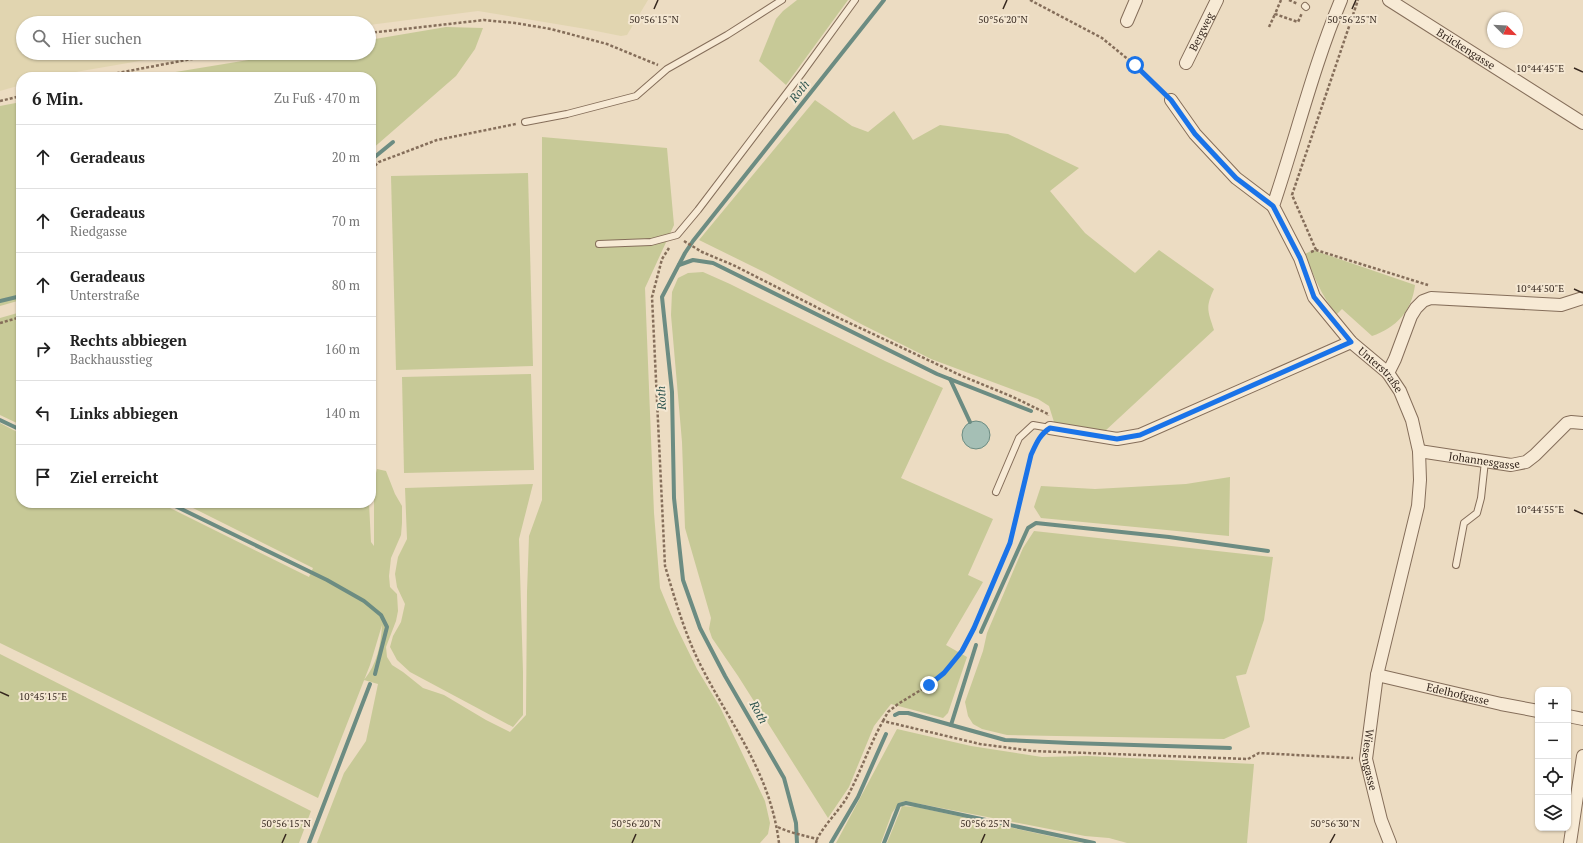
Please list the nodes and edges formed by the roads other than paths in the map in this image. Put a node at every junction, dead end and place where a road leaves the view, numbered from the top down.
1 (782, 0) edge
2 (855, 0) edge
3 (1136, 0) edge
4 (1217, 0) edge
5 (1341, 0) edge
6 (1390, 0) edge
7 (1127, 21) dead end
8 (1186, 63) dead end
9 (1171, 100) road end
10 (524, 122) road end
11 (1583, 123) edge
12 (1273, 206) junction
13 (599, 244) dead end
14 (1583, 298) edge
15 (1351, 342) junction
16 (1388, 373) junction
17 (1583, 423) edge
18 (1050, 428) joint
19 (1419, 451) junction
20 (1485, 461) junction
21 (996, 492) dead end
22 (1456, 565) dead end
23 (1377, 675) junction
24 (1535, 710) edge
25 (1571, 717) edge
26 (1583, 719) edge
27 (1583, 756) edge
28 (1390, 843) edge
29 (1570, 843) edge

1 - 10 lane
2 - 13 lane
3 - 7 street
4 - 8 street, Bergweg
5 - 12 street
6 - 11 street, Brückengasse
9 - 12 street
12 - 15 street, Unterstraße
14 - 16 street
15 - 16 street, Unterstraße
15 - 18 street
16 - 19 street, Unterstraße
17 - 20 street, Johannesgasse
18 - 21 lane
19 - 20 street, Johannesgasse
19 - 23 street, Unterstraße
20 - 22 lane
23 - 24 street, Edelhofgasse
23 - 28 street, Wiesengasse
25 - 26 street
27 - 29 street

